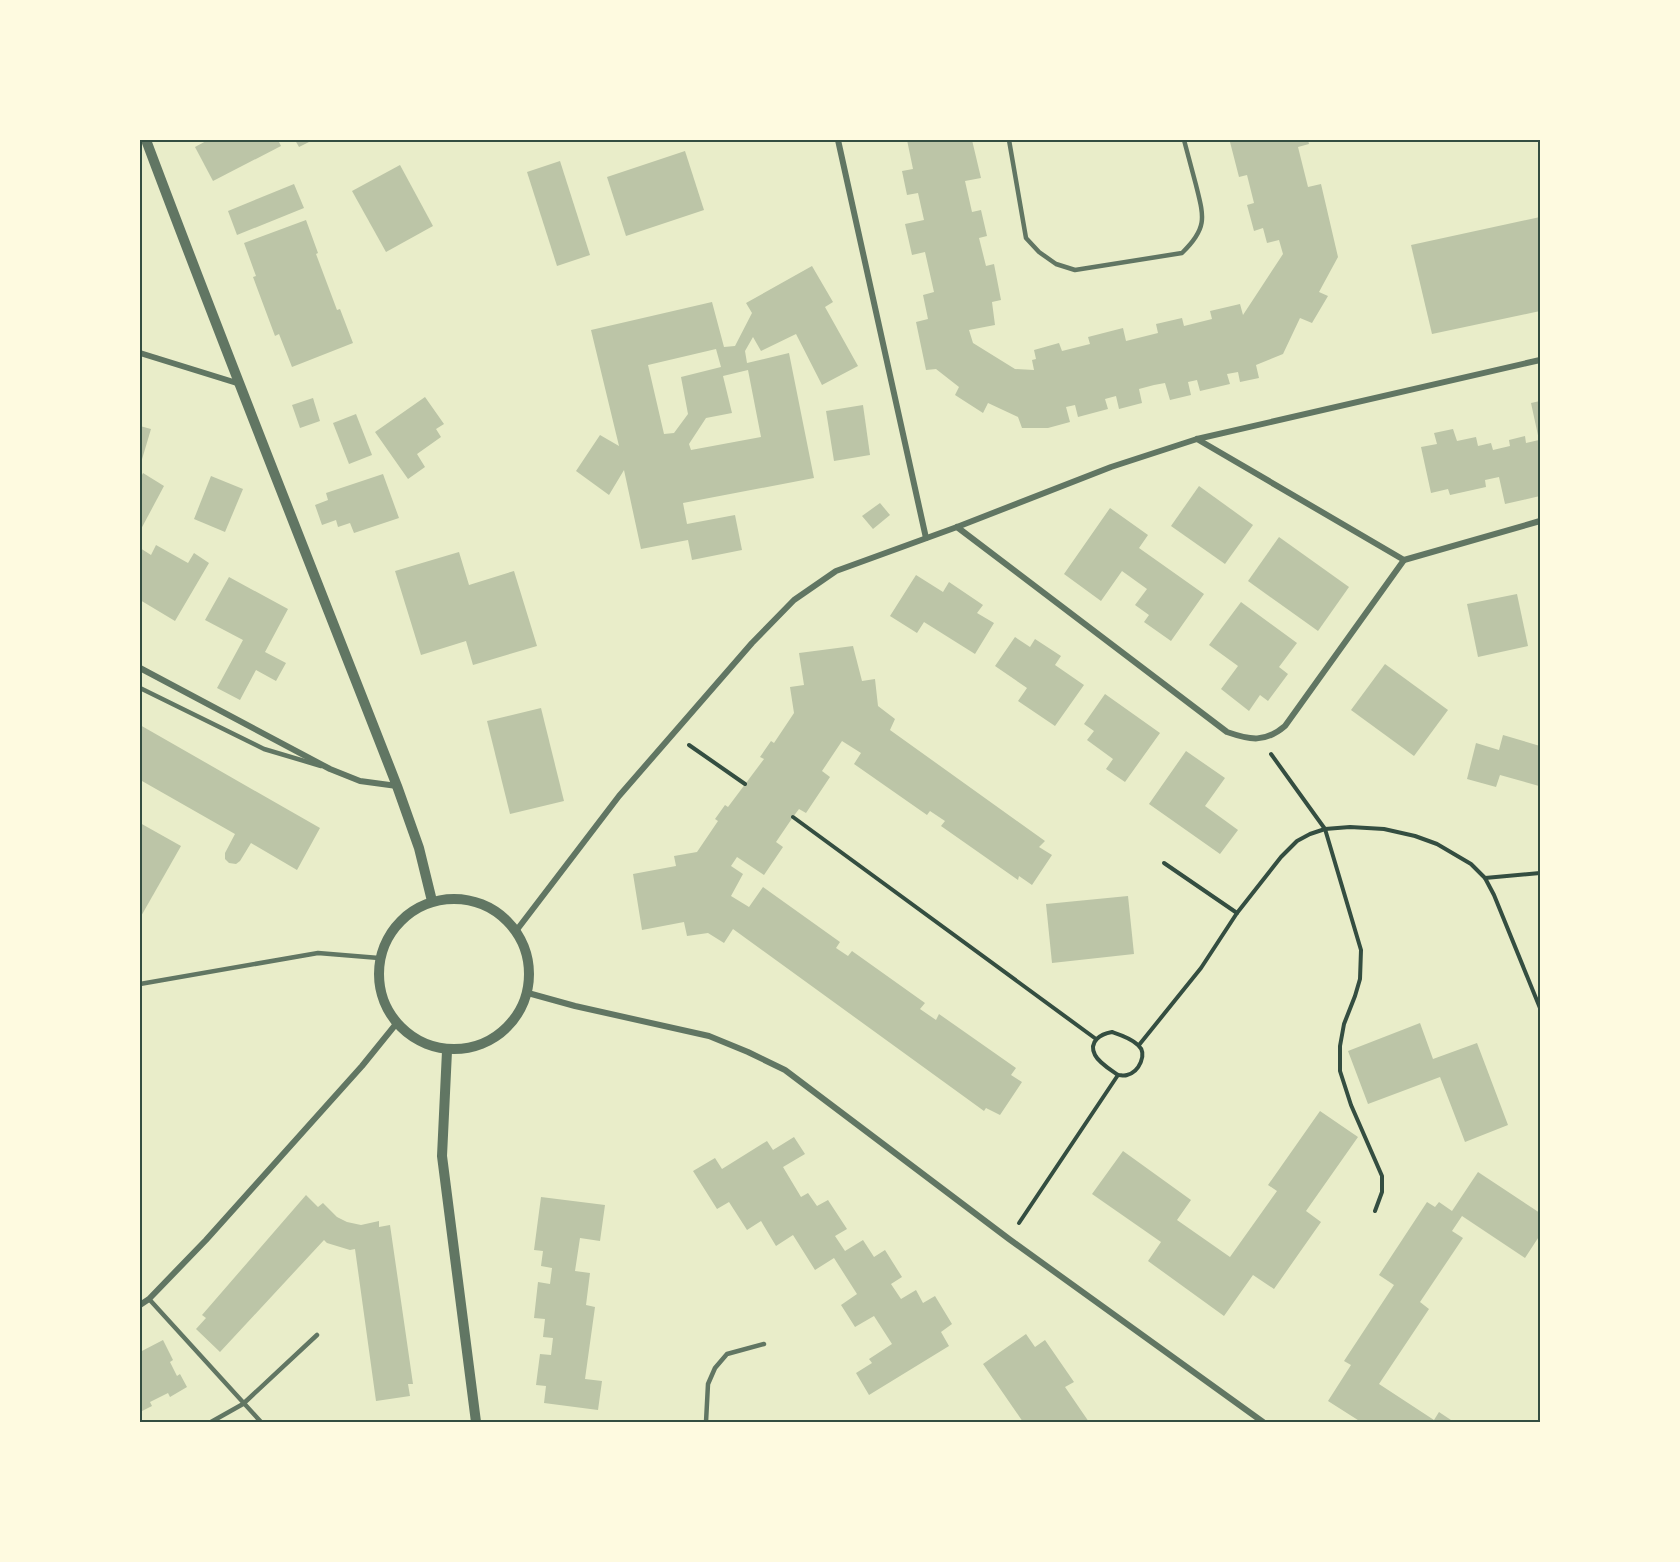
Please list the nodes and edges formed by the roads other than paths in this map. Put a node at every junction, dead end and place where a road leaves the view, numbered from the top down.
1 (146, 140) edge
2 (838, 140) edge
3 (1009, 140) edge
4 (1184, 140) edge
5 (140, 353) edge
6 (1540, 360) edge
7 (241, 384) junction
8 (1197, 439) junction
9 (1540, 521) edge
10 (957, 527) junction
11 (927, 538) junction
12 (1404, 560) junction
13 (140, 668) edge
14 (140, 688) edge
15 (330, 769) junction
16 (397, 786) junction
17 (432, 901) junction
18 (516, 931) junction
19 (379, 958) junction
20 (140, 984) edge
21 (528, 993) junction
22 (396, 1024) junction
23 (447, 1051) junction
24 (149, 1299) junction
25 (140, 1305) edge
26 (317, 1335) dead end
27 (764, 1344) dead end
28 (243, 1404) junction
29 (211, 1422) edge
30 (261, 1422) edge
31 (476, 1422) edge
32 (706, 1422) edge
33 (1263, 1422) edge

1 - 7 street
2 - 11 street
3 - 4 lane
5 - 7 street
6 - 8 street
7 - 16 street
8 - 10 street
8 - 12 street
9 - 12 street
10 - 11 street
10 - 12 street
11 - 18 street
13 - 15 street
14 - 15 lane
15 - 16 street
16 - 17 street
17 - 18 street
17 - 19 street
18 - 21 street
19 - 20 lane
19 - 22 street
21 - 23 street
21 - 33 street
22 - 23 street
22 - 24 street
23 - 31 street
24 - 25 street
24 - 28 lane
26 - 28 lane
27 - 32 lane
28 - 29 lane
28 - 30 lane

